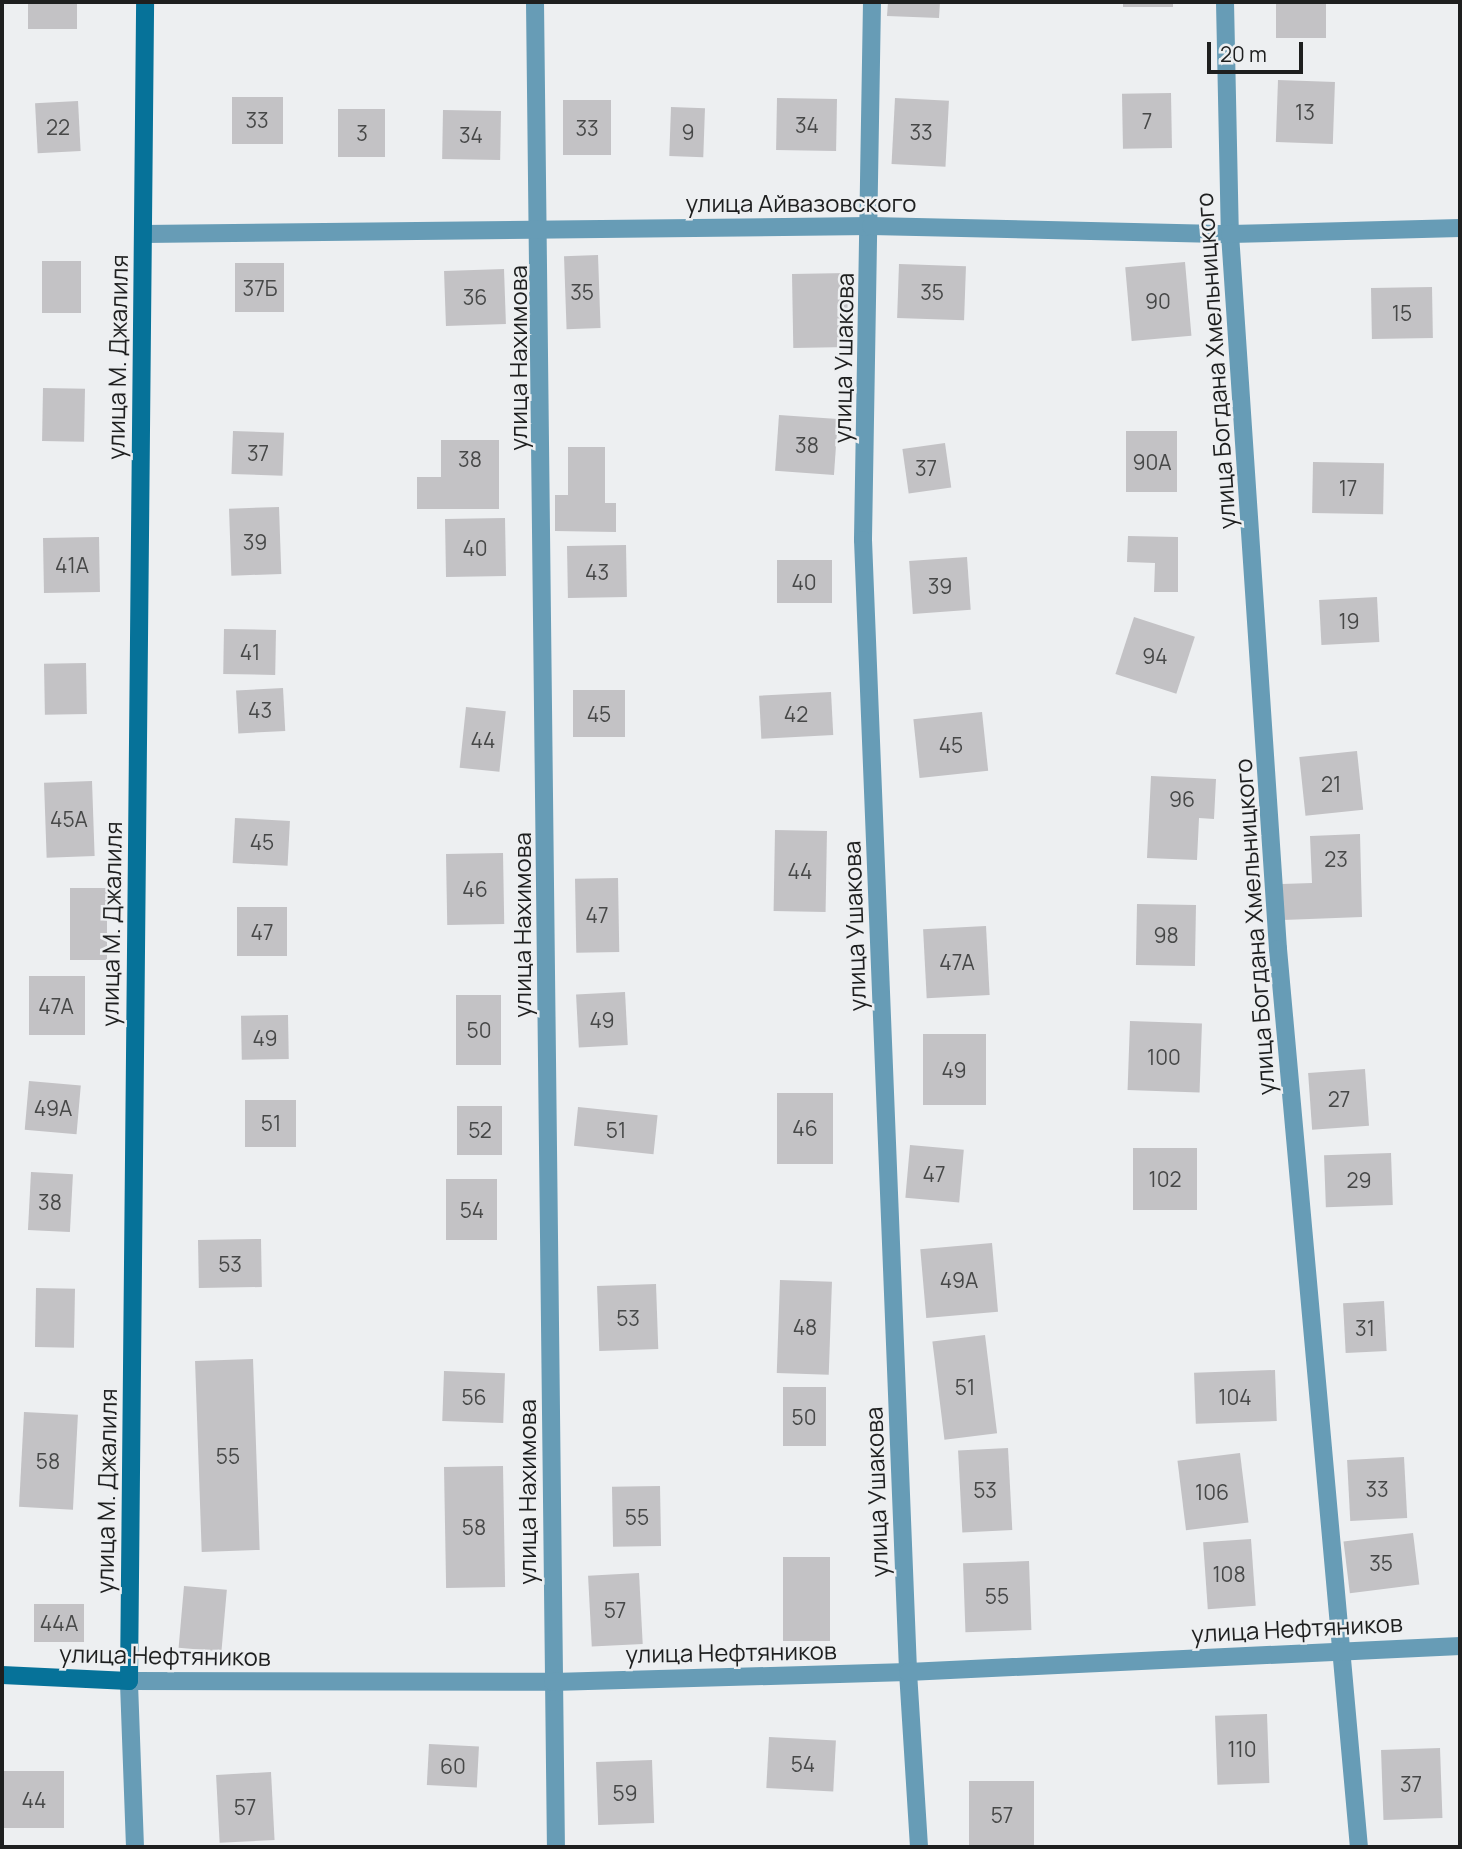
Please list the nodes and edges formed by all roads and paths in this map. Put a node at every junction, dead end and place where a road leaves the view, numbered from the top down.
1 (145, 2) edge
2 (535, 2) edge
3 (873, 2) edge
4 (1225, 2) edge
5 (871, 226) junction
6 (1460, 228) edge
7 (541, 230) junction
8 (143, 234) junction
9 (1230, 234) junction
10 (1460, 1646) edge
11 (1338, 1648) junction
12 (908, 1672) junction
13 (2, 1675) edge
14 (128, 1681) junction
15 (553, 1682) junction
16 (135, 1847) edge
17 (556, 1847) edge
18 (919, 1847) edge
19 (1359, 1847) edge

1 - 8 street, улица М. Джалиля
2 - 7 street, улица Нахимова
3 - 5 street, улица Ушакова
4 - 9 street, улица Богдана Хмельницкого
5 - 7 street, улица Айвазовского
5 - 9 street, улица Айвазовского
5 - 12 street, улица Ушакова
6 - 9 street, улица Айвазовского
7 - 8 street, улица Айвазовского
7 - 15 street, улица Нахимова
8 - 14 street, улица М. Джалиля
9 - 11 street, улица Богдана Хмельницкого
10 - 11 street, улица Нефтяников
11 - 12 street, улица Нефтяников
11 - 19 street, улица Богдана Хмельницкого
12 - 15 street, улица Нефтяников
12 - 18 street, улица Ушакова
13 - 14 street, улица Нефтяников
14 - 15 street, улица Нефтяников
14 - 16 street, улица М. Джалиля
15 - 17 street, улица Нахимова

